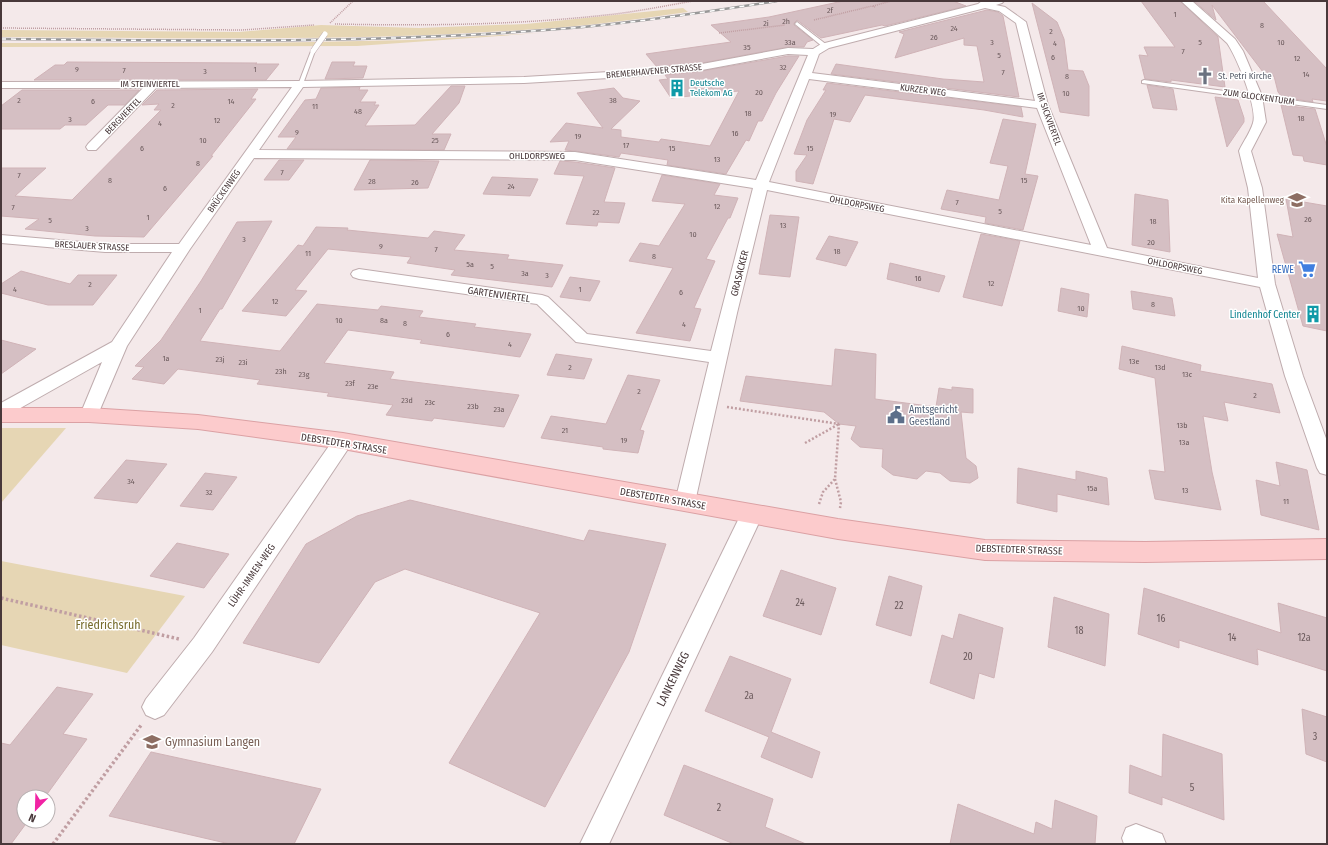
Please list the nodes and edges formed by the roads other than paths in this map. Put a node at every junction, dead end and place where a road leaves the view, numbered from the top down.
1 (999, 1) edge
2 (1186, 1) edge
3 (980, 3) edge
4 (797, 24) dead end
5 (325, 34) dead end
6 (820, 49) junction
7 (805, 74) junction
8 (1144, 82) dead end
9 (153, 84) junction
10 (300, 84) junction
11 (3, 86) edge
12 (1256, 96) junction
13 (1042, 105) junction
14 (1327, 107) edge
15 (92, 148) dead end
16 (250, 154) junction
17 (761, 185) junction
18 (1, 239) edge
19 (183, 248) junction
20 (1101, 251) junction
21 (359, 274) dead end
22 (1267, 284) junction
23 (118, 346) junction
24 (719, 358) junction
25 (1, 411) edge
26 (1, 415) edge
27 (89, 415) junction
28 (343, 442) junction
29 (1327, 468) edge
30 (686, 502) junction
31 (752, 514) junction
32 (1327, 549) edge
33 (155, 707) road end
34 (594, 844) edge

1 - 3 street, BREMERHAVENER STRASSE
2 - 12 street
3 - 6 street, BREMERHAVENER STRASSE
3 - 13 street, IM SICKVIERTEL
4 - 6 lane
5 - 10 lane, BRÜCKENWEG, bridge
6 - 7 street, GRASACKER
6 - 10 street, BREMERHAVENER STRASSE
7 - 13 street, KURZER WEG
7 - 17 street, GRASACKER
8 - 12 lane, ZUM GLOCKENTURM
9 - 10 street, IM STEINVIERTEL
9 - 11 street, IM STEINVIERTEL
9 - 15 street, BERGVIERTEL
10 - 16 street, BRÜCKENWEG
12 - 14 lane, ZUM GLOCKENTURM
12 - 22 street
13 - 20 street, IM SICKVIERTEL
16 - 17 street, OHLDORPSWEG
16 - 19 street, BRÜCKENWEG
17 - 20 street, OHLDORPSWEG
17 - 24 street, GRASACKER
18 - 19 street, BRESLAUER STRASSE
19 - 23 street, BRÜCKENWEG
20 - 22 street, OHLDORPSWEG
21 - 24 street, GARTENVIERTEL
22 - 29 street
23 - 25 street, BRÜCKENWEG
23 - 27 street, BRÜCKENWEG
24 - 30 street, GRASACKER
26 - 27 main road, DEBSTEDTER STRASSE
27 - 28 main road, DEBSTEDTER STRASSE
28 - 30 main road, DEBSTEDTER STRASSE
28 - 33 street, LÜHR-IMMEN-WEG
30 - 31 main road, DEBSTEDTER STRASSE
31 - 32 main road, DEBSTEDTER STRASSE
31 - 34 street, LANKENWEG

